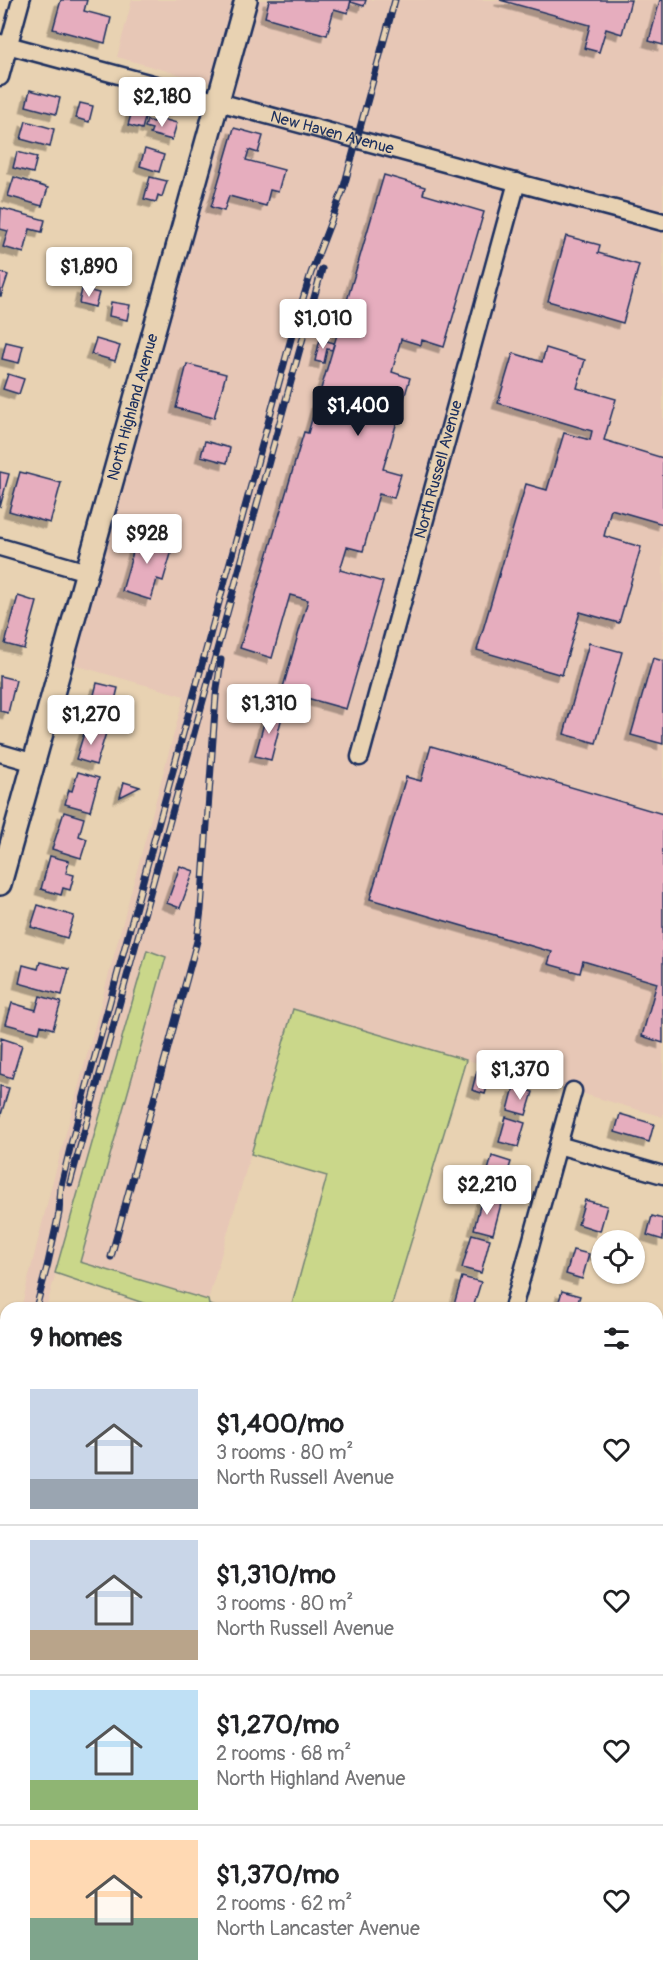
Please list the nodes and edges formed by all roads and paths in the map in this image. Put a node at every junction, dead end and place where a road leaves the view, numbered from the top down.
1 (21, 0) edge
2 (246, 0) edge
3 (4, 44) edge
4 (0, 77) edge
5 (218, 102) junction
6 (517, 182) junction
7 (663, 222) edge
8 (0, 547) edge
9 (87, 572) junction
10 (0, 753) edge
11 (360, 757) dead end
12 (35, 763) junction
13 (0, 884) edge
14 (573, 1091) dead end
15 (558, 1145) junction
16 (663, 1175) edge
17 (515, 1302) edge

1 - 3 street
2 - 5 street, North Highland Avenue
3 - 4 street
3 - 5 street, New Haven Avenue
5 - 6 street, New Haven Avenue
5 - 9 street, North Highland Avenue
6 - 7 street, New Haven Avenue
6 - 11 street, North Russell Avenue
8 - 9 street
9 - 12 street, North Highland Avenue
10 - 12 street
12 - 13 street, North Highland Avenue
14 - 15 street
15 - 16 street
15 - 17 street

